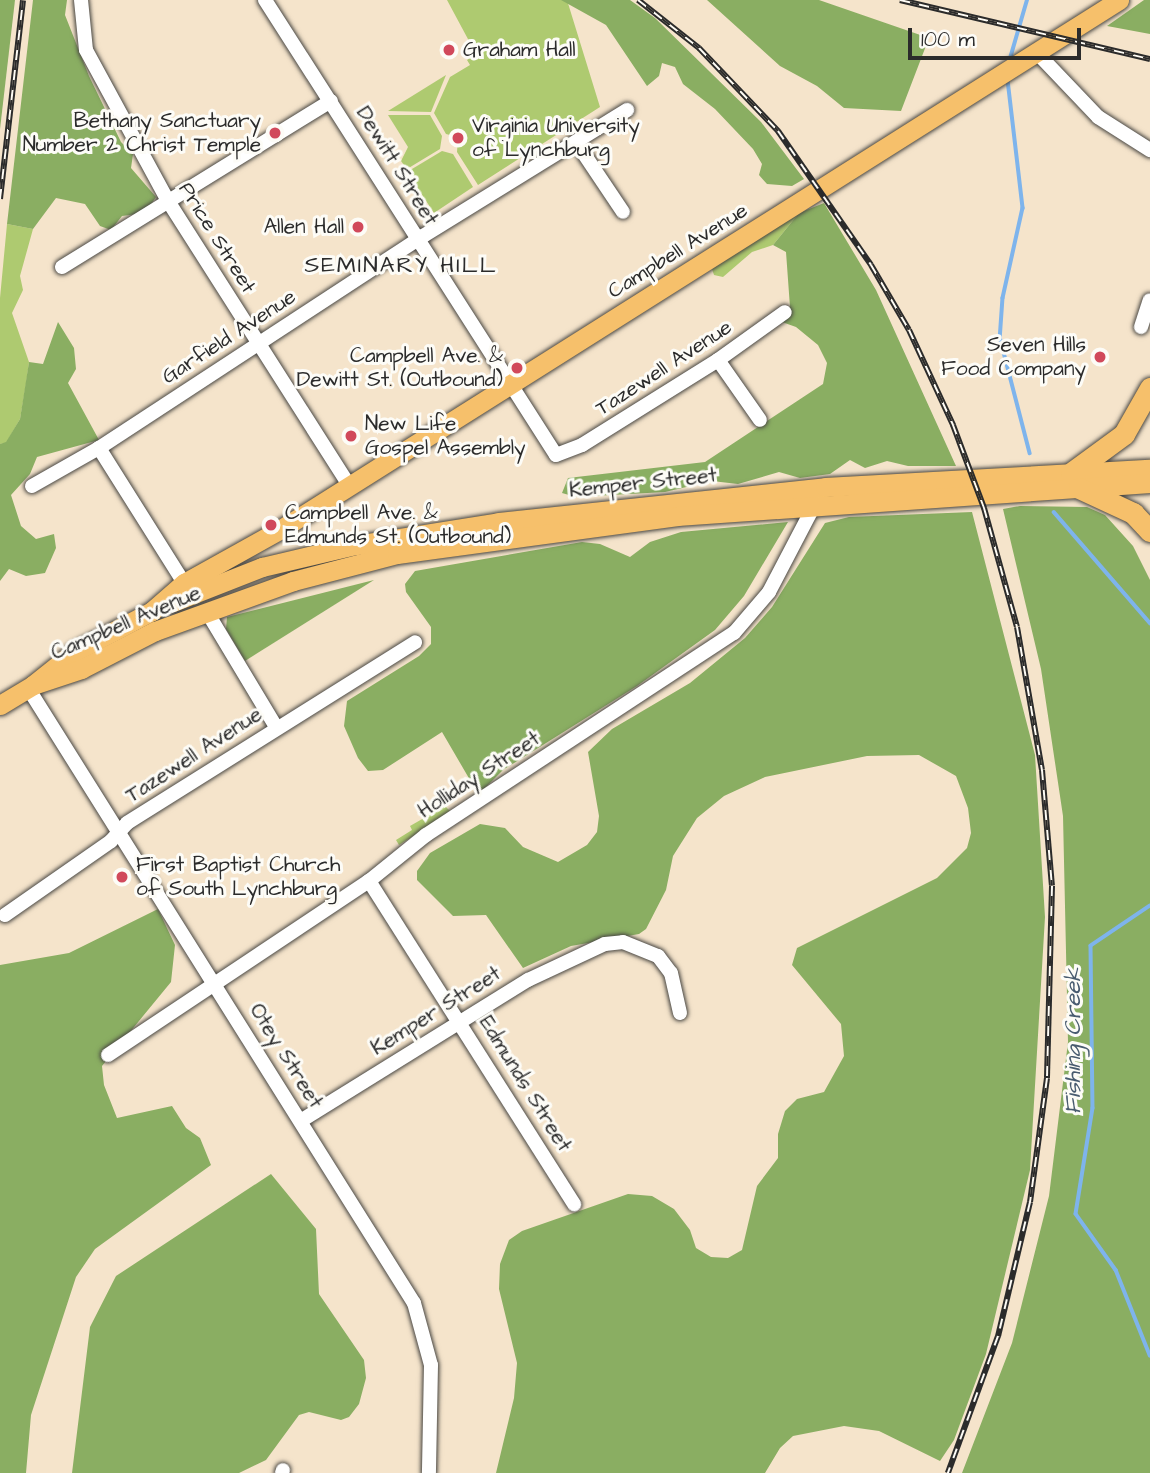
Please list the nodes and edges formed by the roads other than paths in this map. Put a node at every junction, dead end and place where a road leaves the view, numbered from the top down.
1 (81, 0) edge
2 (265, 0) edge
3 (1119, 0) edge
4 (1032, 59) junction
5 (331, 102) junction
6 (626, 110) dead end
7 (576, 142) junction
8 (1150, 150) edge
9 (168, 201) junction
10 (623, 212) dead end
11 (418, 239) junction
12 (62, 267) dead end
13 (1150, 300) edge
14 (785, 312) dead end
15 (1141, 327) dead end
16 (257, 344) junction
17 (718, 360) junction
18 (510, 386) junction
19 (1150, 388) edge
20 (760, 420) dead end
21 (100, 448) junction
22 (563, 455) joint
23 (1150, 469) edge
24 (1075, 480) junction
25 (1150, 483) edge
26 (349, 485) junction
27 (32, 486) dead end
28 (825, 487) junction
29 (814, 504) junction
30 (1150, 531) edge
31 (262, 540) junction
32 (262, 568) junction
33 (184, 583) junction
34 (268, 590) junction
35 (152, 611) junction
36 (207, 612) junction
37 (415, 642) dead end
38 (30, 687) junction
39 (0, 705) edge
40 (276, 727) junction
41 (120, 832) junction
42 (369, 881) junction
43 (5, 915) dead end
44 (216, 985) junction
45 (680, 1013) dead end
46 (462, 1022) junction
47 (108, 1055) dead end
48 (302, 1120) junction
49 (574, 1204) dead end
50 (429, 1473) edge

1 - 9 street, Price Street
2 - 5 street, Dewitt Street
3 - 4 main road, Campbell Avenue
4 - 8 street
4 - 18 main road, Campbell Avenue
5 - 9 street
5 - 11 street, Dewitt Street
6 - 7 street, Garfield Avenue
7 - 10 street
7 - 11 street, Garfield Avenue
9 - 12 street
9 - 16 street, Price Street
11 - 16 street, Garfield Avenue
11 - 18 street, Dewitt Street
13 - 15 street
14 - 17 street, Tazewell Avenue
16 - 21 street, Garfield Avenue
16 - 26 street, Price Street
17 - 20 street
17 - 22 street, Tazewell Avenue
18 - 22 street, Dewitt Street
18 - 26 main road, Campbell Avenue
19 - 24 highway
21 - 27 street, Garfield Avenue
21 - 33 street
23 - 24 main road, Kemper Street
24 - 25 main road, Kemper Street
24 - 28 main road, Kemper Street
24 - 29 main road, Kemper Street
24 - 30 highway
26 - 31 main road, Campbell Avenue
28 - 29 street, Holliday Street
28 - 32 main road, Kemper Street
29 - 34 main road, Kemper Street
29 - 42 street, Holliday Street
31 - 32 main road
31 - 33 main road, Campbell Avenue
32 - 34 main road
32 - 35 main road, Kemper Street
33 - 35 main road, Campbell Avenue
34 - 36 main road, Campbell Avenue
35 - 38 main road, Campbell Avenue
36 - 38 main road, Campbell Avenue
36 - 40 street
37 - 40 street, Tazewell Avenue
38 - 39 main road, Campbell Avenue
38 - 41 street, Otey Street
40 - 41 street, Tazewell Avenue
41 - 43 street, Tazewell Avenue
41 - 44 street, Otey Street
42 - 44 street, Holliday Street
42 - 46 street, Edmunds Street
44 - 47 street, Holliday Street
44 - 48 street, Otey Street
45 - 46 street, Kemper Street
46 - 48 street, Kemper Street
46 - 49 street, Edmunds Street
48 - 50 street, Otey Street

